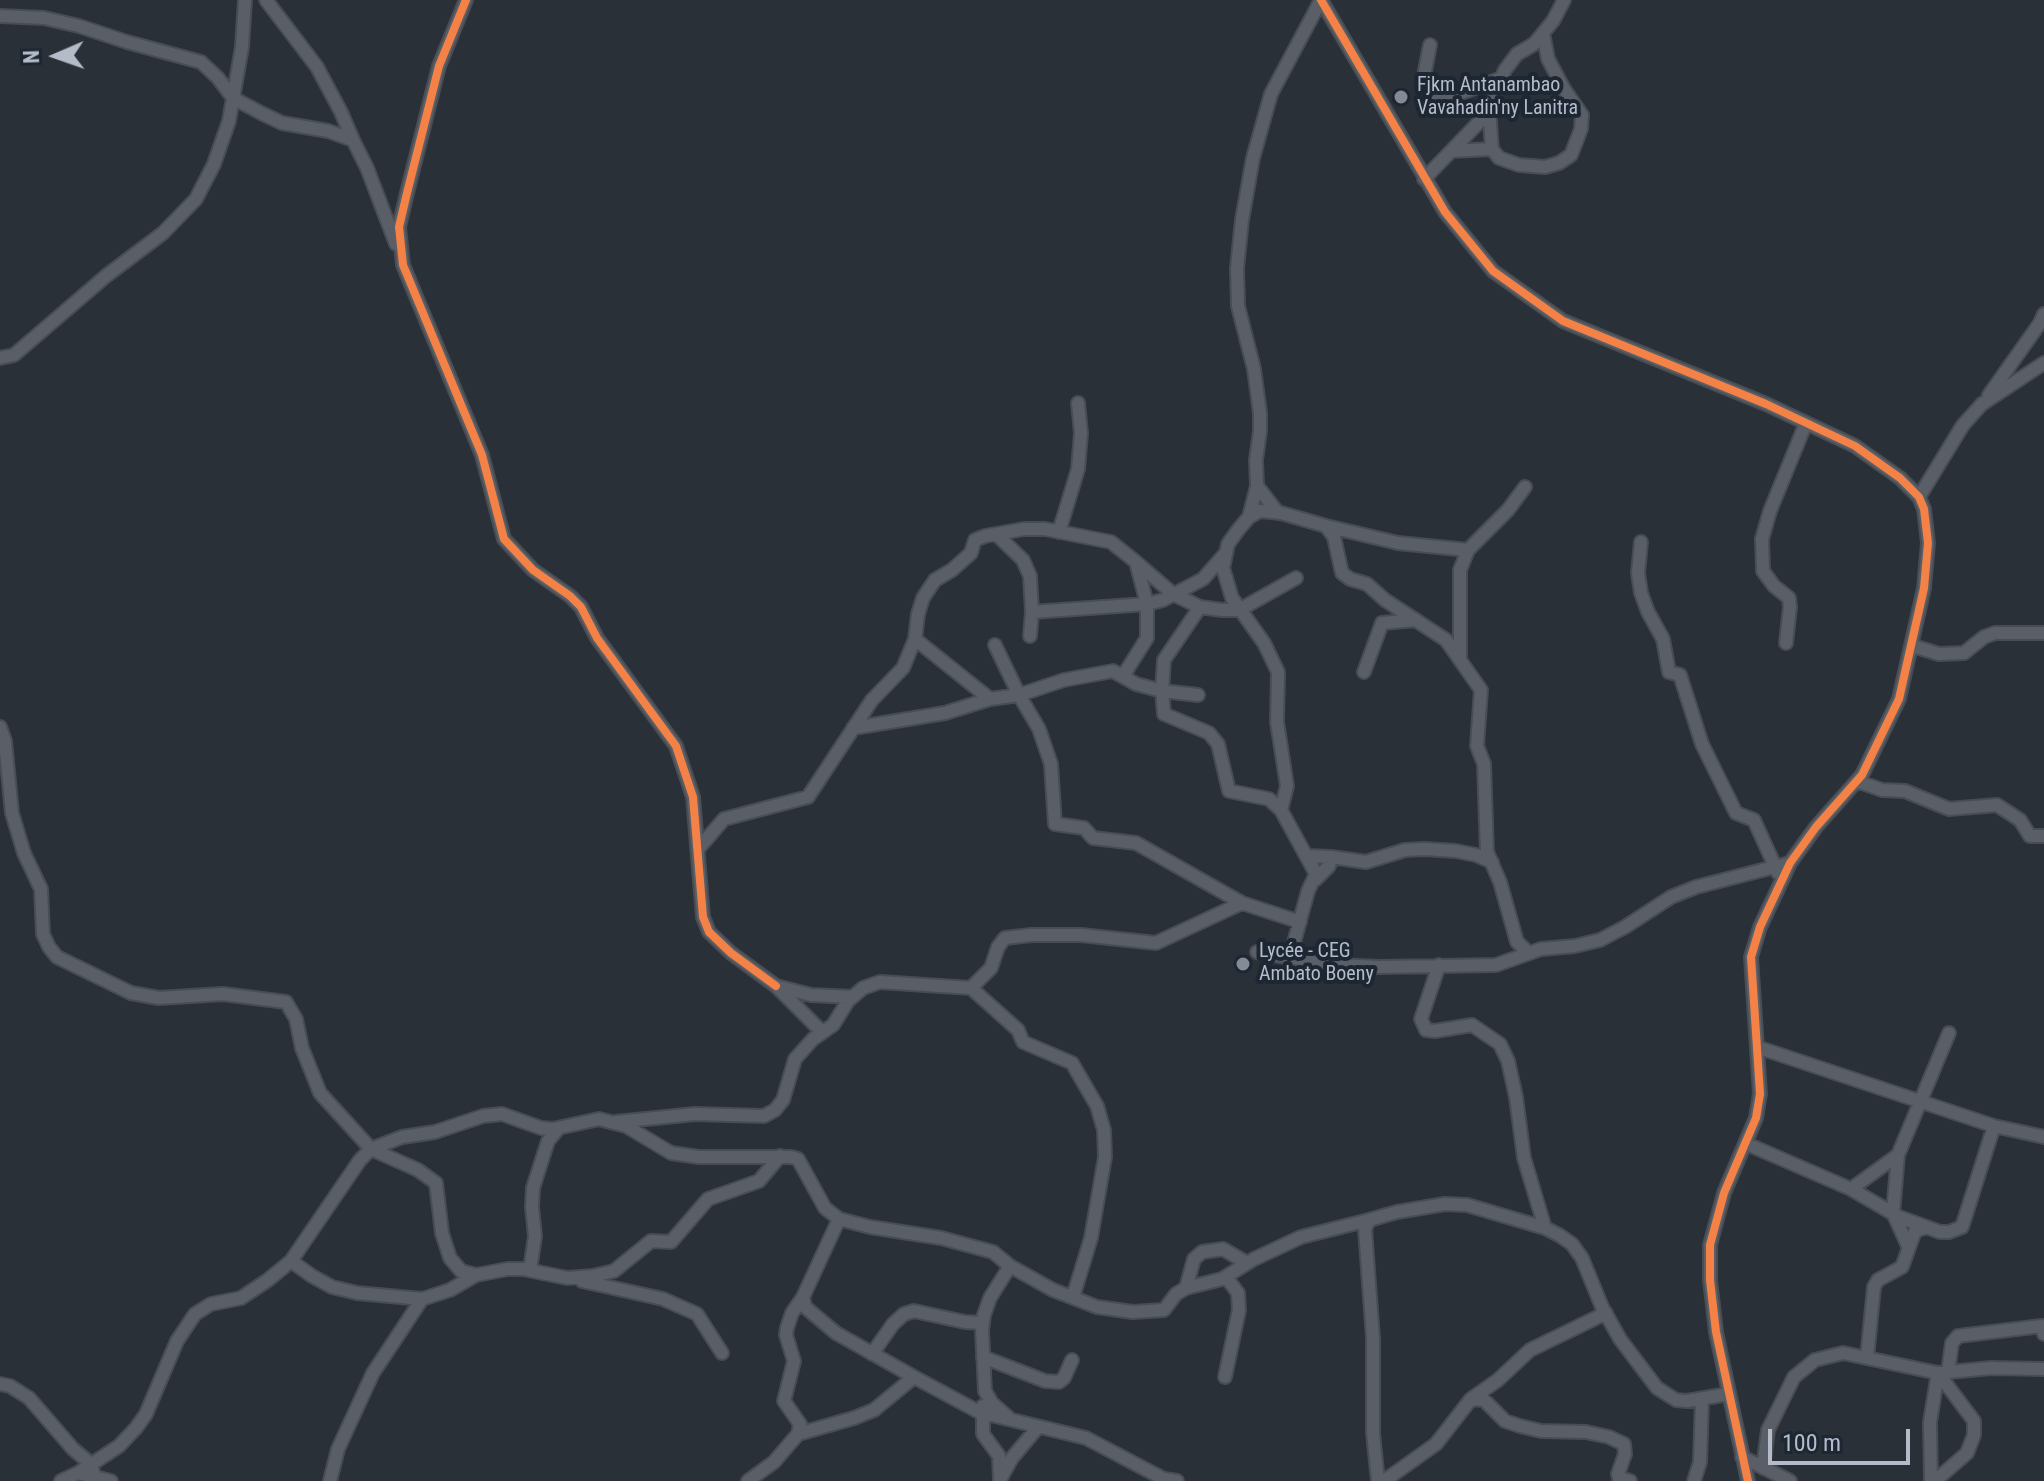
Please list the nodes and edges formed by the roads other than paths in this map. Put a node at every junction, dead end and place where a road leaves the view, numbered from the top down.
1 (245, 0) edge
2 (266, 0) edge
3 (466, 0) edge
4 (1321, 0) edge
5 (1564, 0) edge
6 (0, 16) edge
7 (1543, 33) junction
8 (1430, 45) dead end
9 (1502, 78) junction
10 (233, 98) junction
11 (1489, 106) junction
12 (353, 140) junction
13 (1492, 149) junction
14 (1451, 151) junction
15 (1424, 179) junction
16 (403, 265) junction
17 (2044, 314) edge
18 (0, 358) edge
19 (2044, 363) edge
20 (1078, 403) dead end
21 (1982, 404) junction
22 (1806, 423) junction
23 (1257, 486) junction
24 (1525, 487) dead end
25 (1919, 497) junction
26 (1278, 513) junction
27 (1249, 517) junction
28 (1326, 526) junction
29 (1059, 532) junction
30 (996, 534) junction
31 (1641, 542) dead end
32 (1468, 550) junction
33 (1227, 552) junction
34 (1136, 562) junction
35 (1296, 578) dead end
36 (1173, 594) junction
37 (1147, 604) junction
38 (1200, 607) junction
39 (1239, 610) junction
40 (1032, 612) junction
41 (1416, 620) junction
42 (2044, 633) edge
43 (1030, 636) dead end
44 (915, 639) junction
45 (1786, 643) dead end
46 (995, 645) dead end
47 (1913, 646) junction
48 (1460, 659) junction
49 (1364, 672) dead end
50 (1123, 676) junction
51 (1162, 691) junction
52 (1019, 695) junction
53 (1198, 695) dead end
54 (990, 699) junction
55 (0, 727) edge
56 (853, 728) junction
57 (1857, 781) junction
58 (1281, 810) junction
59 (2044, 836) edge
60 (698, 849) junction
61 (1307, 856) junction
62 (1331, 857) junction
63 (1492, 862) junction
64 (1790, 863) junction
65 (1773, 867) junction
66 (1783, 879) junction
67 (1315, 880) junction
68 (1242, 903) junction
69 (1300, 922) junction
70 (1257, 952) dead end
71 (1529, 953) junction
72 (1290, 957) junction
73 (1439, 965) junction
74 (776, 986) junction
75 (971, 988) junction
76 (852, 997) junction
77 (822, 1032) junction
78 (1949, 1033) dead end
79 (1757, 1047) junction
80 (1920, 1101) junction
81 (613, 1123) junction
82 (1994, 1126) junction
83 (558, 1129) junction
84 (2044, 1137) edge
85 (1747, 1144) junction
86 (371, 1149) junction
87 (1898, 1155) junction
88 (780, 1156) junction
89 (1851, 1189) junction
90 (1893, 1213) junction
91 (839, 1219) junction
92 (1369, 1220) junction
93 (1927, 1227) junction
94 (1545, 1228) junction
95 (1908, 1246) junction
96 (291, 1261) junction
97 (1247, 1263) junction
98 (1010, 1266) junction
99 (530, 1270) junction
100 (476, 1275) junction
101 (1226, 1277) junction
102 (567, 1278) junction
103 (1186, 1288) junction
104 (803, 1297) junction
105 (1073, 1297) junction
106 (422, 1299) junction
107 (1606, 1313) junction
108 (983, 1323) junction
109 (2044, 1334) edge
110 (722, 1353) dead end
111 (872, 1354) junction
112 (983, 1357) junction
113 (1867, 1358) junction
114 (1072, 1360) dead end
115 (2044, 1369) edge
116 (1943, 1373) junction
117 (914, 1377) junction
118 (1225, 1377) dead end
119 (0, 1384) edge
120 (985, 1391) junction
121 (1728, 1394) junction
122 (1471, 1399) junction
123 (1702, 1400) junction
124 (983, 1413) junction
125 (1012, 1421) junction
126 (1038, 1427) junction
127 (798, 1434) junction
128 (1742, 1457) junction
129 (1763, 1468) junction
130 (93, 1470) junction
131 (1000, 1480) edge
132 (61, 1481) edge
133 (111, 1481) edge
134 (330, 1481) edge
135 (748, 1481) edge
136 (1177, 1481) edge
137 (1381, 1481) edge
138 (1630, 1481) edge
139 (1694, 1481) edge
140 (1748, 1481) edge
141 (1790, 1481) edge
142 (1933, 1481) edge

1 - 10 street
2 - 12 street
3 - 16 street
4 - 15 street
4 - 23 street
5 - 7 street
6 - 10 street
7 - 9 street
7 - 13 street
8 - 9 street
9 - 11 street
10 - 12 street
10 - 18 street
11 - 13 street
11 - 14 street
12 - 16 street
13 - 14 street
14 - 15 street
15 - 22 street
16 - 60 street
17 - 21 street
19 - 21 street
20 - 29 street
21 - 25 street
22 - 25 street
22 - 45 street
23 - 26 street
23 - 27 street
24 - 32 street
25 - 47 street
26 - 27 street
26 - 28 street
27 - 33 street
28 - 32 street
28 - 41 street
29 - 30 street
29 - 34 street
30 - 40 street
30 - 44 street
31 - 65 street
32 - 48 street
33 - 36 street
33 - 39 street
34 - 36 street
34 - 37 street
35 - 39 street
36 - 37 street
36 - 38 street
37 - 40 street
37 - 50 street
38 - 39 street
38 - 51 street
39 - 58 street
40 - 43 street
41 - 48 street
41 - 49 street
42 - 47 street
44 - 54 street
44 - 56 street
46 - 52 street
47 - 57 street
48 - 63 street
50 - 51 street
50 - 52 street
51 - 53 street
51 - 58 street
52 - 54 street
52 - 68 street
54 - 56 street
55 - 86 street
56 - 60 street
57 - 59 street
57 - 64 street
58 - 61 street
60 - 74 street
61 - 62 street
61 - 67 street
62 - 63 street
62 - 67 street
63 - 71 street
64 - 65 street
64 - 66 street
65 - 66 street
65 - 71 street
66 - 79 street
67 - 69 street
68 - 69 street
68 - 75 street
69 - 72 street
70 - 72 street
71 - 73 street
72 - 73 street
73 - 94 street
74 - 76 street
74 - 77 street
75 - 76 street
75 - 105 street
76 - 77 street
77 - 81 street
78 - 80 street
79 - 80 street
79 - 85 street
80 - 82 street
80 - 87 street
81 - 83 street
81 - 88 street
82 - 84 street
82 - 93 street
83 - 86 street
83 - 99 street
85 - 89 street
85 - 121 street
86 - 96 street
86 - 100 street
87 - 89 street
87 - 90 street
88 - 91 street
88 - 102 street
89 - 90 street
90 - 93 street
90 - 95 street
91 - 98 street
91 - 104 street
92 - 94 street
92 - 97 street
92 - 137 street
93 - 95 street
94 - 107 street
95 - 113 street
96 - 106 street
96 - 130 street
97 - 101 street
97 - 103 street
98 - 105 street
98 - 108 street
99 - 100 street
99 - 102 street
100 - 106 street
101 - 103 street
101 - 118 street
102 - 110 street
103 - 105 street
104 - 111 street
104 - 127 street
106 - 134 street
107 - 122 street
107 - 123 street
108 - 111 street
108 - 112 street
109 - 116 street
111 - 117 street
112 - 114 street
112 - 120 street
113 - 116 street
113 - 129 street
115 - 116 street
116 - 142 street
116 - 142 street
117 - 124 street
117 - 127 street
119 - 130 street
120 - 124 street
120 - 125 street
121 - 123 street
121 - 128 street
122 - 137 street
122 - 138 street
123 - 139 street
124 - 125 street
124 - 131 street
125 - 126 street
126 - 131 street
126 - 136 street
127 - 135 street
128 - 129 street
128 - 140 street
129 - 141 street
130 - 132 street
130 - 133 street

